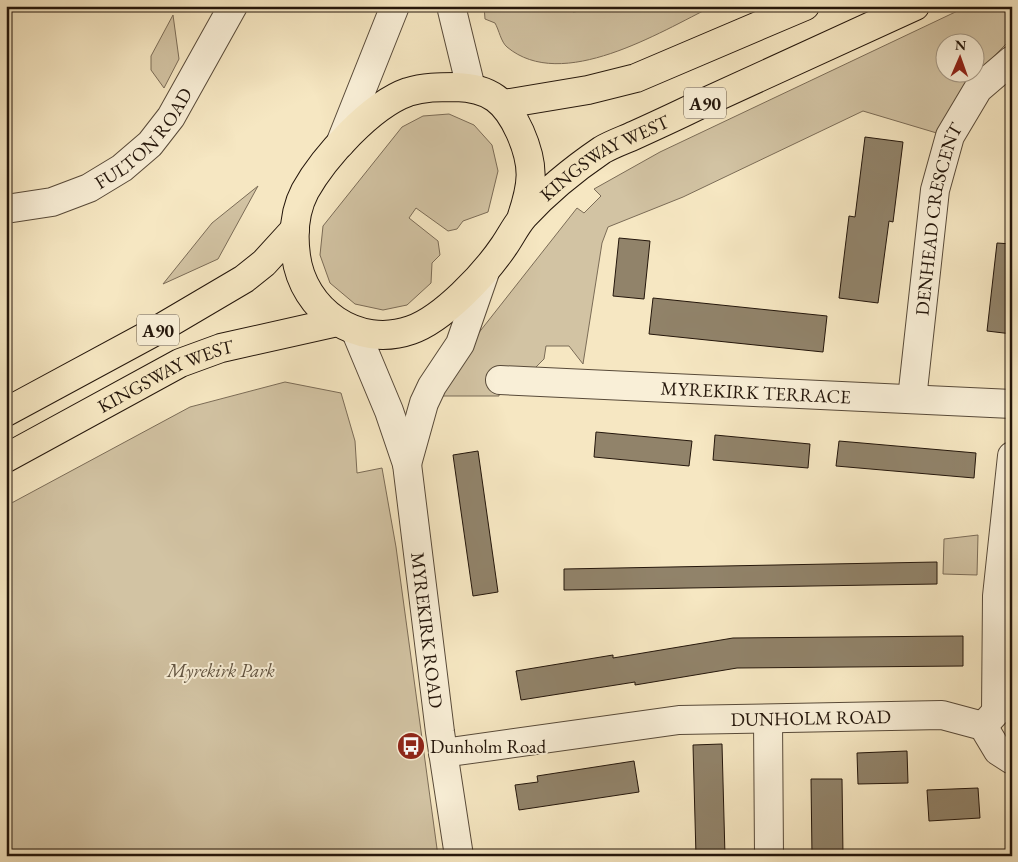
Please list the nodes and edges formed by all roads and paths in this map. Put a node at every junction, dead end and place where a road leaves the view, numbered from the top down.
1 (233, 6) edge
2 (395, 6) edge
3 (451, 6) edge
4 (805, 6) edge
5 (915, 6) edge
6 (1012, 60) edge
7 (471, 88) junction
8 (504, 104) junction
9 (340, 144) junction
10 (6, 208) edge
11 (521, 219) junction
12 (295, 229) junction
13 (485, 272) junction
14 (347, 326) junction
15 (500, 380) dead end
16 (912, 399) junction
17 (1012, 404) edge
18 (6, 412) edge
19 (1012, 456) edge
20 (6, 458) edge
21 (406, 464) junction
22 (768, 719) junction
23 (983, 726) junction
24 (443, 753) junction
25 (1012, 760) edge
26 (459, 856) edge
27 (769, 856) edge

1 - 10 street, FULTON ROAD
2 - 9 street
3 - 7 street
4 - 8 highway, A90
5 - 11 highway, KINGSWAY WEST / A90
6 - 16 street, DENHEAD CRESCENT
7 - 8 highway, KINGSWAY WEST / A90
7 - 9 highway, KINGSWAY WEST / A90
8 - 11 highway, KINGSWAY WEST / A90
9 - 12 highway, KINGSWAY WEST / A90
11 - 13 highway, KINGSWAY WEST / A90
12 - 14 highway, KINGSWAY WEST / A90
12 - 18 highway, KINGSWAY WEST / A90
13 - 14 highway, KINGSWAY WEST / A90
13 - 21 street, MYREKIRK ROAD
14 - 20 highway, KINGSWAY WEST / A90
14 - 21 street, MYREKIRK ROAD
15 - 16 street, MYREKIRK TERRACE
16 - 17 street, MYREKIRK TERRACE
19 - 23 street
21 - 24 street, MYREKIRK ROAD
22 - 23 street, DUNHOLM ROAD
22 - 24 street, DUNHOLM ROAD
22 - 27 street
23 - 25 street
24 - 26 street, MYREKIRK ROAD

